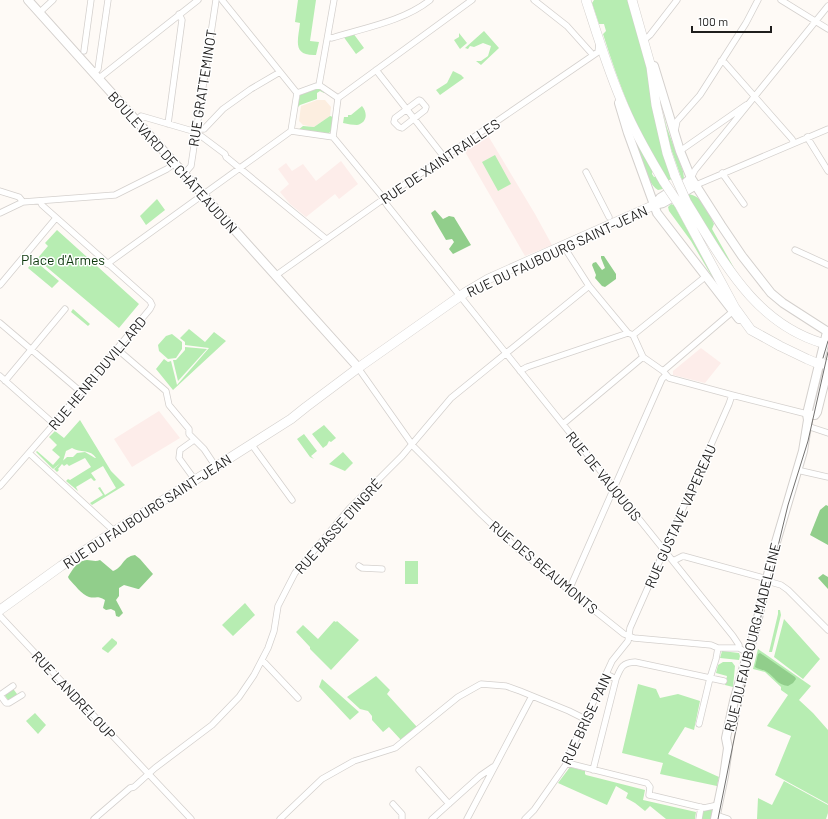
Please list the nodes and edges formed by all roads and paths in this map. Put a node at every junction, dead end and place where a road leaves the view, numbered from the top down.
1 (28, 0) edge
2 (53, 0) edge
3 (91, 0) edge
4 (108, 0) edge
5 (198, 0) edge
6 (216, 0) edge
7 (222, 0) edge
8 (334, 0) edge
9 (430, 0) edge
10 (472, 0) edge
11 (534, 0) edge
12 (586, 0) edge
13 (632, 0) edge
14 (677, 0) edge
15 (758, 0) edge
16 (780, 0) edge
17 (828, 6) edge
18 (39, 13) junction
19 (180, 14) junction
20 (816, 21) junction
21 (828, 29) edge
22 (328, 37) junction
23 (644, 40) junction
24 (600, 43) junction
25 (84, 51) dead end
26 (592, 55) junction
27 (721, 61) junction
28 (376, 70) junction
29 (280, 72) junction
30 (96, 76) junction
31 (319, 85) junction
32 (297, 93) junction
33 (755, 96) junction
34 (338, 98) junction
35 (748, 104) junction
36 (407, 109) junction
37 (414, 119) junction
38 (136, 121) junction
39 (168, 124) junction
40 (828, 129) edge
41 (292, 131) junction
42 (196, 132) junction
43 (674, 133) junction
44 (333, 137) junction
45 (807, 138) junction
46 (794, 143) junction
47 (680, 152) junction
48 (444, 157) junction
49 (174, 164) junction
50 (241, 168) junction
51 (828, 171) edge
52 (586, 172) dead end
53 (722, 173) junction
54 (184, 174) junction
55 (691, 178) junction
56 (696, 185) junction
57 (0, 191) edge
58 (202, 195) junction
59 (669, 196) dead end
60 (383, 200) junction
61 (40, 201) junction
62 (23, 202) junction
63 (744, 204) dead end
64 (654, 205) junction
65 (684, 205) junction
66 (0, 213) edge
67 (56, 218) junction
68 (609, 218) dead end
69 (692, 227) junction
70 (326, 239) junction
71 (564, 245) junction
72 (795, 250) dead end
73 (107, 264) junction
74 (828, 265) edge
75 (275, 276) junction
76 (705, 276) junction
77 (0, 285) edge
78 (589, 286) junction
79 (460, 296) junction
80 (65, 309) dead end
81 (732, 312) junction
82 (0, 323) edge
83 (751, 330) junction
84 (828, 332) edge
85 (630, 334) junction
86 (31, 349) junction
87 (117, 349) junction
88 (506, 353) junction
89 (643, 357) junction
90 (825, 365) edge
91 (357, 370) junction
92 (520, 371) junction
93 (664, 373) junction
94 (0, 376) edge
95 (5, 381) junction
96 (82, 392) junction
97 (825, 393) edge
98 (732, 395) junction
99 (296, 416) junction
100 (807, 420) junction
101 (54, 424) junction
102 (563, 424) junction
103 (828, 433) edge
104 (194, 440) junction
105 (252, 444) junction
106 (412, 444) junction
107 (29, 453) junction
108 (216, 467) junction
109 (797, 470) junction
110 (828, 477) edge
111 (194, 481) junction
112 (0, 486) edge
113 (614, 488) junction
114 (292, 500) dead end
115 (114, 531) junction
116 (664, 550) junction
117 (673, 561) junction
118 (359, 566) dead end
119 (382, 569) dead end
120 (767, 580) junction
121 (569, 590) junction
122 (0, 610) edge
123 (0, 616) edge
124 (828, 630) edge
125 (628, 636) junction
126 (733, 637) junction
127 (752, 642) junction
128 (720, 647) junction
129 (739, 648) junction
130 (746, 656) junction
131 (262, 660) junction
132 (606, 674) junction
133 (710, 678) junction
134 (616, 679) junction
135 (724, 681) dead end
136 (13, 686) dead end
137 (0, 695) edge
138 (22, 695) dead end
139 (532, 696) junction
140 (298, 698) dead end
141 (585, 719) junction
142 (699, 724) dead end
143 (567, 763) junction
144 (494, 767) junction
145 (419, 770) dead end
146 (593, 770) junction
147 (149, 773) junction
148 (393, 804) dead end
149 (449, 804) junction
150 (718, 806) junction
151 (701, 807) junction
152 (716, 817) edge
153 (94, 819) edge
154 (191, 819) edge
155 (280, 819) edge
156 (402, 819) edge
157 (432, 819) edge
158 (467, 819) edge
159 (525, 819) edge
160 (699, 819) edge
161 (728, 819) edge

1 - 18 main road, BOULEVARD DE CHÂTEAUDUN
2 - 18 street
3 - 25 street
4 - 30 street
5 - 19 street
6 - 42 street, RUE GRATTEMINOT
7 - 29 street
8 - 22 street
9 - 22 street
10 - 28 street
11 - 26 street
12 - 24 main road
13 - 23 main road
14 - 23 street
15 - 27 street
16 - 20 street
17 - 20 street
18 - 30 main road, BOULEVARD DE CHÂTEAUDUN
19 - 30 street
19 - 39 street
20 - 21 street
20 - 33 street
22 - 31 street
23 - 43 main road
23 - 65 main road, bridge
24 - 26 street, RUE DE XAINTRAILLES
24 - 64 main road
24 - 65 main road, bridge
26 - 48 street, RUE DE XAINTRAILLES
27 - 33 street
27 - 43 street
28 - 34 street
28 - 36 street
29 - 32 street
29 - 42 street
30 - 38 main road, BOULEVARD DE CHÂTEAUDUN
31 - 32 street
31 - 34 street
32 - 41 street
33 - 35 street
33 - 46 street
34 - 44 street
35 - 47 street
35 - 55 street
36 - 37 street
36 - 37 street
36 - 37 street
37 - 48 street
38 - 39 street
38 - 49 main road, BOULEVARD DE CHÂTEAUDUN
39 - 42 street
40 - 45 street
41 - 44 street
41 - 50 street
42 - 50 street
42 - 54 street, RUE GRATTEMINOT
43 - 47 main road
44 - 60 street, RUE DE VAUQUOIS
45 - 46 street
45 - 51 street
46 - 53 street
47 - 55 main road
48 - 60 street, RUE DE XAINTRAILLES
49 - 54 main road, BOULEVARD DE CHÂTEAUDUN
49 - 61 street
50 - 58 street
50 - 70 street
52 - 68 street
53 - 56 street
53 - 63 street
54 - 58 main road, BOULEVARD DE CHÂTEAUDUN
55 - 56 main road
55 - 56 main road
56 - 84 main road
57 - 62 street
58 - 73 street
58 - 75 main road, BOULEVARD DE CHÂTEAUDUN
59 - 64 main road, RUE DU FAUBOURG SAINT-JEAN
60 - 70 street, RUE DE XAINTRAILLES
60 - 79 street, RUE DE VAUQUOIS
61 - 62 street
61 - 67 street
62 - 66 street
64 - 71 main road, RUE DU FAUBOURG SAINT-JEAN
64 - 76 main road
65 - 69 main road
65 - 69 main road
67 - 73 street
67 - 77 street
69 - 83 main road
70 - 75 street, RUE DE XAINTRAILLES
71 - 78 street
71 - 79 main road, RUE DU FAUBOURG SAINT-JEAN
72 - 74 street
73 - 87 street, RUE HENRI DUVILLARD
75 - 91 main road, BOULEVARD DE CHÂTEAUDUN
76 - 81 main road
76 - 85 street
78 - 85 street
78 - 88 street, RUE BASSE D'INGRÉ
79 - 88 street, RUE DE VAUQUOIS
79 - 91 main road, RUE DU FAUBOURG SAINT-JEAN
80 - 86 street
81 - 83 main road
81 - 93 street
82 - 86 street
83 - 90 main road
84 - 90 main road
85 - 89 street
85 - 92 street
86 - 95 street
86 - 96 street
87 - 96 street, RUE HENRI DUVILLARD
87 - 104 street
88 - 92 street, RUE DE VAUQUOIS
88 - 106 street, RUE BASSE D'INGRÉ
89 - 93 street
89 - 102 street
90 - 97 main road
90 - 100 main road
91 - 99 main road, RUE DU FAUBOURG SAINT-JEAN
91 - 99 main road, RUE DU FAUBOURG SAINT-JEAN
91 - 106 street, RUE DES BEAUMONTS
92 - 102 street, RUE DE VAUQUOIS
93 - 98 street
93 - 113 street
94 - 95 street
95 - 101 street
96 - 101 street, RUE HENRI DUVILLARD
97 - 100 main road
98 - 100 street
98 - 116 street, RUE GUSTAVE VAPEREAU
99 - 105 main road, RUE DU FAUBOURG SAINT-JEAN
100 - 103 street
100 - 109 main road, RUE DU FAUBOURG MADELEINE
101 - 107 street, RUE HENRI DUVILLARD
102 - 113 street, RUE DE VAUQUOIS
104 - 108 street
104 - 111 street
105 - 108 main road, RUE DU FAUBOURG SAINT-JEAN
105 - 114 street
106 - 121 street, RUE DES BEAUMONTS
106 - 131 street, RUE BASSE D'INGRÉ
107 - 112 street, RUE HENRI DUVILLARD
107 - 115 street
108 - 111 main road, RUE DU FAUBOURG SAINT-JEAN
109 - 110 street
109 - 120 main road, RUE DU FAUBOURG MADELEINE
111 - 115 main road, RUE DU FAUBOURG SAINT-JEAN
113 - 116 street, RUE DE VAUQUOIS
113 - 121 street
115 - 122 main road, RUE DU FAUBOURG SAINT-JEAN
116 - 117 street, RUE DE VAUQUOIS
116 - 125 street, RUE GUSTAVE VAPEREAU
117 - 120 street
117 - 126 street, RUE DE VAUQUOIS
118 - 119 street
120 - 124 street
120 - 127 main road, RUE DU FAUBOURG MADELEINE
121 - 125 street, RUE DES BEAUMONTS
123 - 147 street, RUE LANDRELOUP
125 - 128 street, RUE DES BEAUMONTS
125 - 132 street, RUE BRISE PAIN
126 - 127 street
126 - 128 street
126 - 129 street, RUE DE VAUQUOIS
127 - 130 main road, RUE DU FAUBOURG MADELEINE
128 - 129 street, RUE DES BEAUMONTS
128 - 133 street
129 - 130 street, RUE DE VAUQUOIS
130 - 150 main road, RUE DU FAUBOURG MADELEINE
131 - 140 street
131 - 147 street, RUE BASSE D'INGRÉ
132 - 134 street
132 - 141 street, RUE BRISE PAIN
133 - 134 street
133 - 135 street
133 - 142 street
134 - 146 street
136 - 137 street
137 - 138 street
139 - 141 street
139 - 144 street
139 - 155 street
141 - 143 street, RUE BRISE PAIN
143 - 146 street
143 - 159 street, RUE BRISE PAIN
144 - 149 street
144 - 158 street
145 - 149 street
146 - 151 street
147 - 153 street, RUE BASSE D'INGRÉ
147 - 154 street, RUE LANDRELOUP
148 - 156 street
149 - 157 street
150 - 151 street
150 - 152 main road, RUE DU FAUBOURG MADELEINE
151 - 160 street
152 - 161 street

